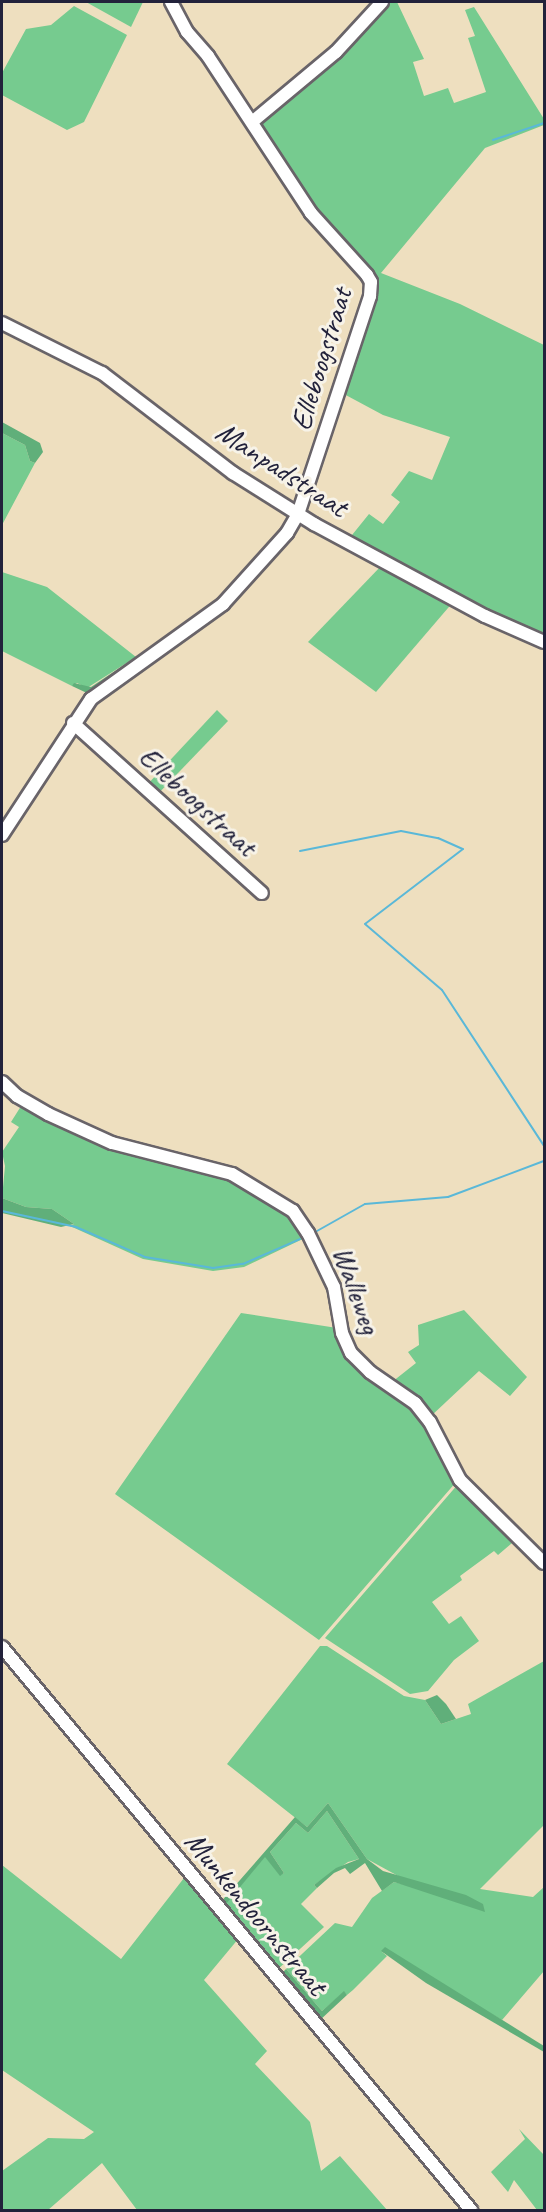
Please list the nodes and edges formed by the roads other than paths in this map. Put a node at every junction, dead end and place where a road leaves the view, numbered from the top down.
1 (171, 2) edge
2 (382, 2) edge
3 (252, 122) junction
4 (2, 323) edge
5 (298, 514) junction
6 (544, 642) edge
7 (73, 723) junction
8 (2, 835) edge
9 (262, 893) dead end
10 (2, 1082) edge
11 (544, 1563) edge
12 (2, 1647) edge
13 (471, 2211) edge

1 - 3 street
2 - 3 street
3 - 5 street, Elleboogstraat
4 - 5 street, Manpadstraat
5 - 6 street, Manpadstraat
5 - 7 street, Elleboogstraat
7 - 8 street, Elleboogstraat
7 - 9 street, Elleboogstraat
10 - 11 street, Walleweg
12 - 13 street, Munkendoornstraat

